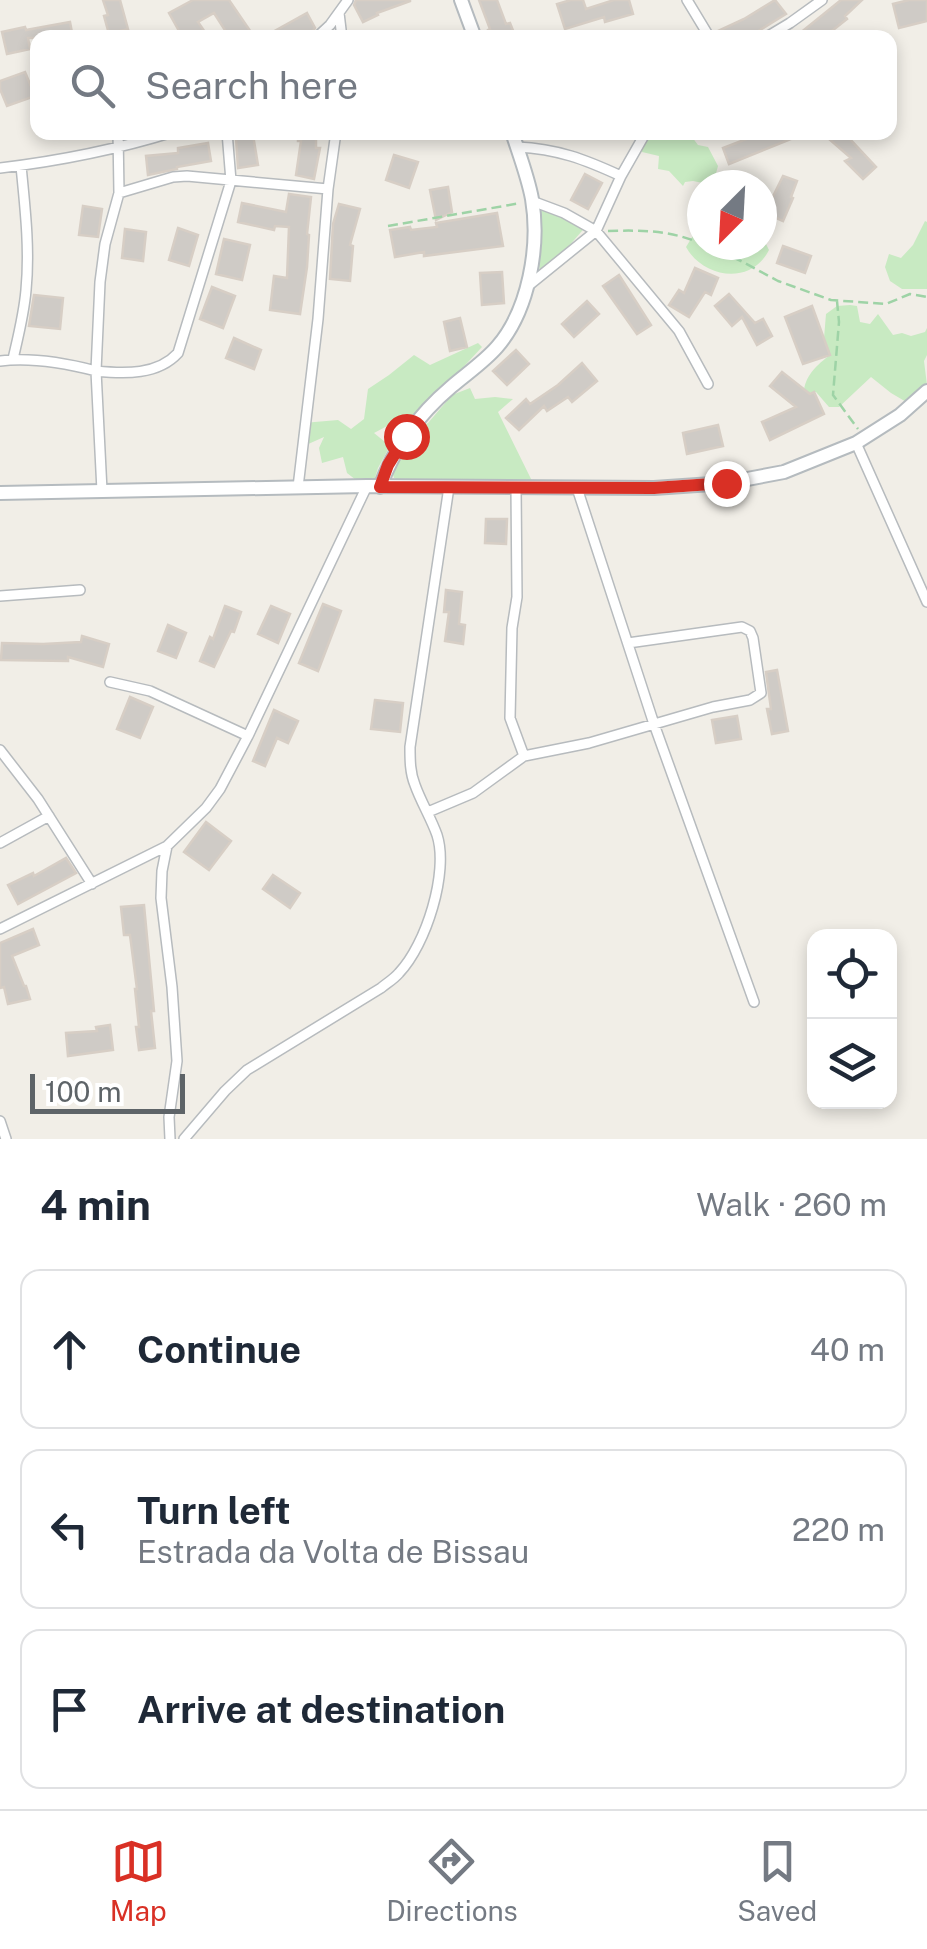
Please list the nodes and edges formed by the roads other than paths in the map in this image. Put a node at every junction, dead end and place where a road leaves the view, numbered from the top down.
1 (348, 0) edge
2 (461, 0) edge
3 (687, 0) edge
4 (822, 0) edge
5 (339, 13) junction
6 (325, 30) edge
7 (341, 30) edge
8 (472, 30) edge
9 (705, 30) edge
10 (778, 30) edge
11 (118, 140) edge
12 (148, 140) edge
13 (228, 140) edge
14 (335, 140) edge
15 (514, 140) edge
16 (641, 140) edge
17 (517, 148) junction
18 (119, 149) junction
19 (21, 166) junction
20 (0, 168) edge
21 (621, 176) junction
22 (231, 180) junction
23 (328, 189) junction
24 (119, 193) junction
25 (532, 201) junction
26 (596, 232) junction
27 (526, 287) junction
28 (12, 360) junction
29 (0, 361) edge
30 (96, 371) junction
31 (708, 384) dead end
32 (927, 391) edge
33 (860, 441) junction
34 (298, 487) junction
35 (373, 487) junction
36 (449, 487) junction
37 (516, 488) junction
38 (577, 488) junction
39 (102, 491) junction
40 (0, 493) edge
41 (80, 590) dead end
42 (0, 596) edge
43 (927, 602) edge
44 (628, 643) junction
45 (110, 682) dead end
46 (654, 724) junction
47 (248, 736) junction
48 (0, 750) edge
49 (524, 756) junction
50 (428, 812) junction
51 (49, 816) junction
52 (0, 843) edge
53 (167, 846) junction
54 (92, 884) junction
55 (0, 929) edge
56 (754, 1002) dead end
57 (0, 1122) edge
58 (6, 1139) edge
59 (170, 1139) edge
60 (184, 1139) edge

1 - 5 street
2 - 8 main road
3 - 9 street
4 - 10 street
5 - 6 street
5 - 7 street
11 - 18 street
12 - 18 street
13 - 22 street
14 - 23 street
15 - 17 main road
16 - 21 street
17 - 21 street
17 - 25 main road
18 - 19 street
18 - 24 street
19 - 20 street
19 - 28 street
21 - 26 street
22 - 23 street
22 - 24 street
22 - 30 street
23 - 34 street
24 - 30 street
25 - 26 street
25 - 27 main road
26 - 27 street
26 - 31 street
27 - 35 main road
28 - 29 street
28 - 30 street
30 - 39 street
32 - 33 main road
33 - 38 main road
33 - 43 street
34 - 35 main road
34 - 39 main road
35 - 36 main road
35 - 47 street
36 - 37 main road
36 - 50 street
37 - 38 main road
37 - 49 street
38 - 44 street
39 - 40 main road
41 - 42 street
44 - 46 street
44 - 46 street
45 - 47 street
46 - 49 street
46 - 56 street
47 - 53 street
48 - 51 street
49 - 50 street
50 - 60 street
51 - 52 street
51 - 54 street
53 - 54 street
53 - 59 street
54 - 55 street
57 - 58 street

